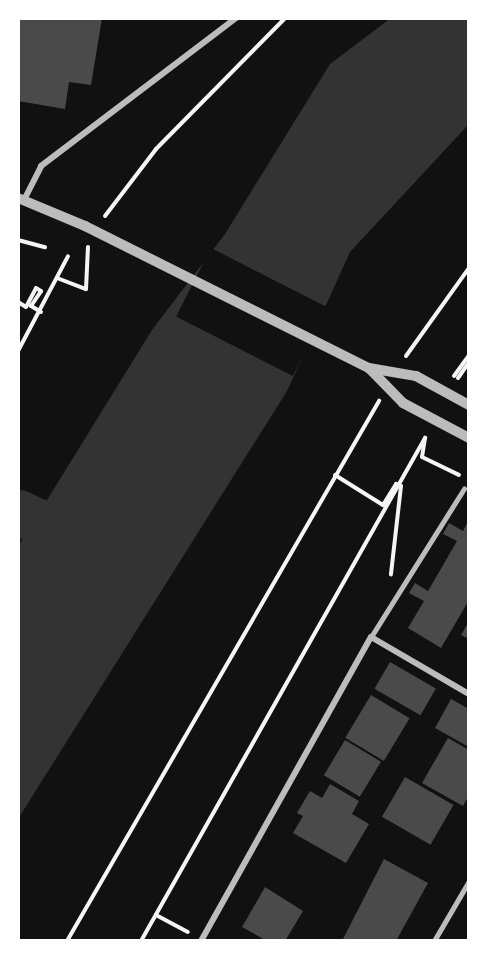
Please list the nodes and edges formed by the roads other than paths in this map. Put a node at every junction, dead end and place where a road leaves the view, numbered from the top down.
1 (236, 18) edge
2 (21, 199) edge
3 (369, 368) junction
4 (469, 405) edge
5 (469, 438) edge
6 (464, 489) dead end
7 (371, 637) junction
8 (469, 694) edge
9 (469, 881) edge
10 (201, 940) edge
11 (435, 941) edge

1 - 2 street
2 - 3 street
3 - 4 street
3 - 5 street
6 - 7 lane
7 - 8 street
7 - 10 street
9 - 11 lane

